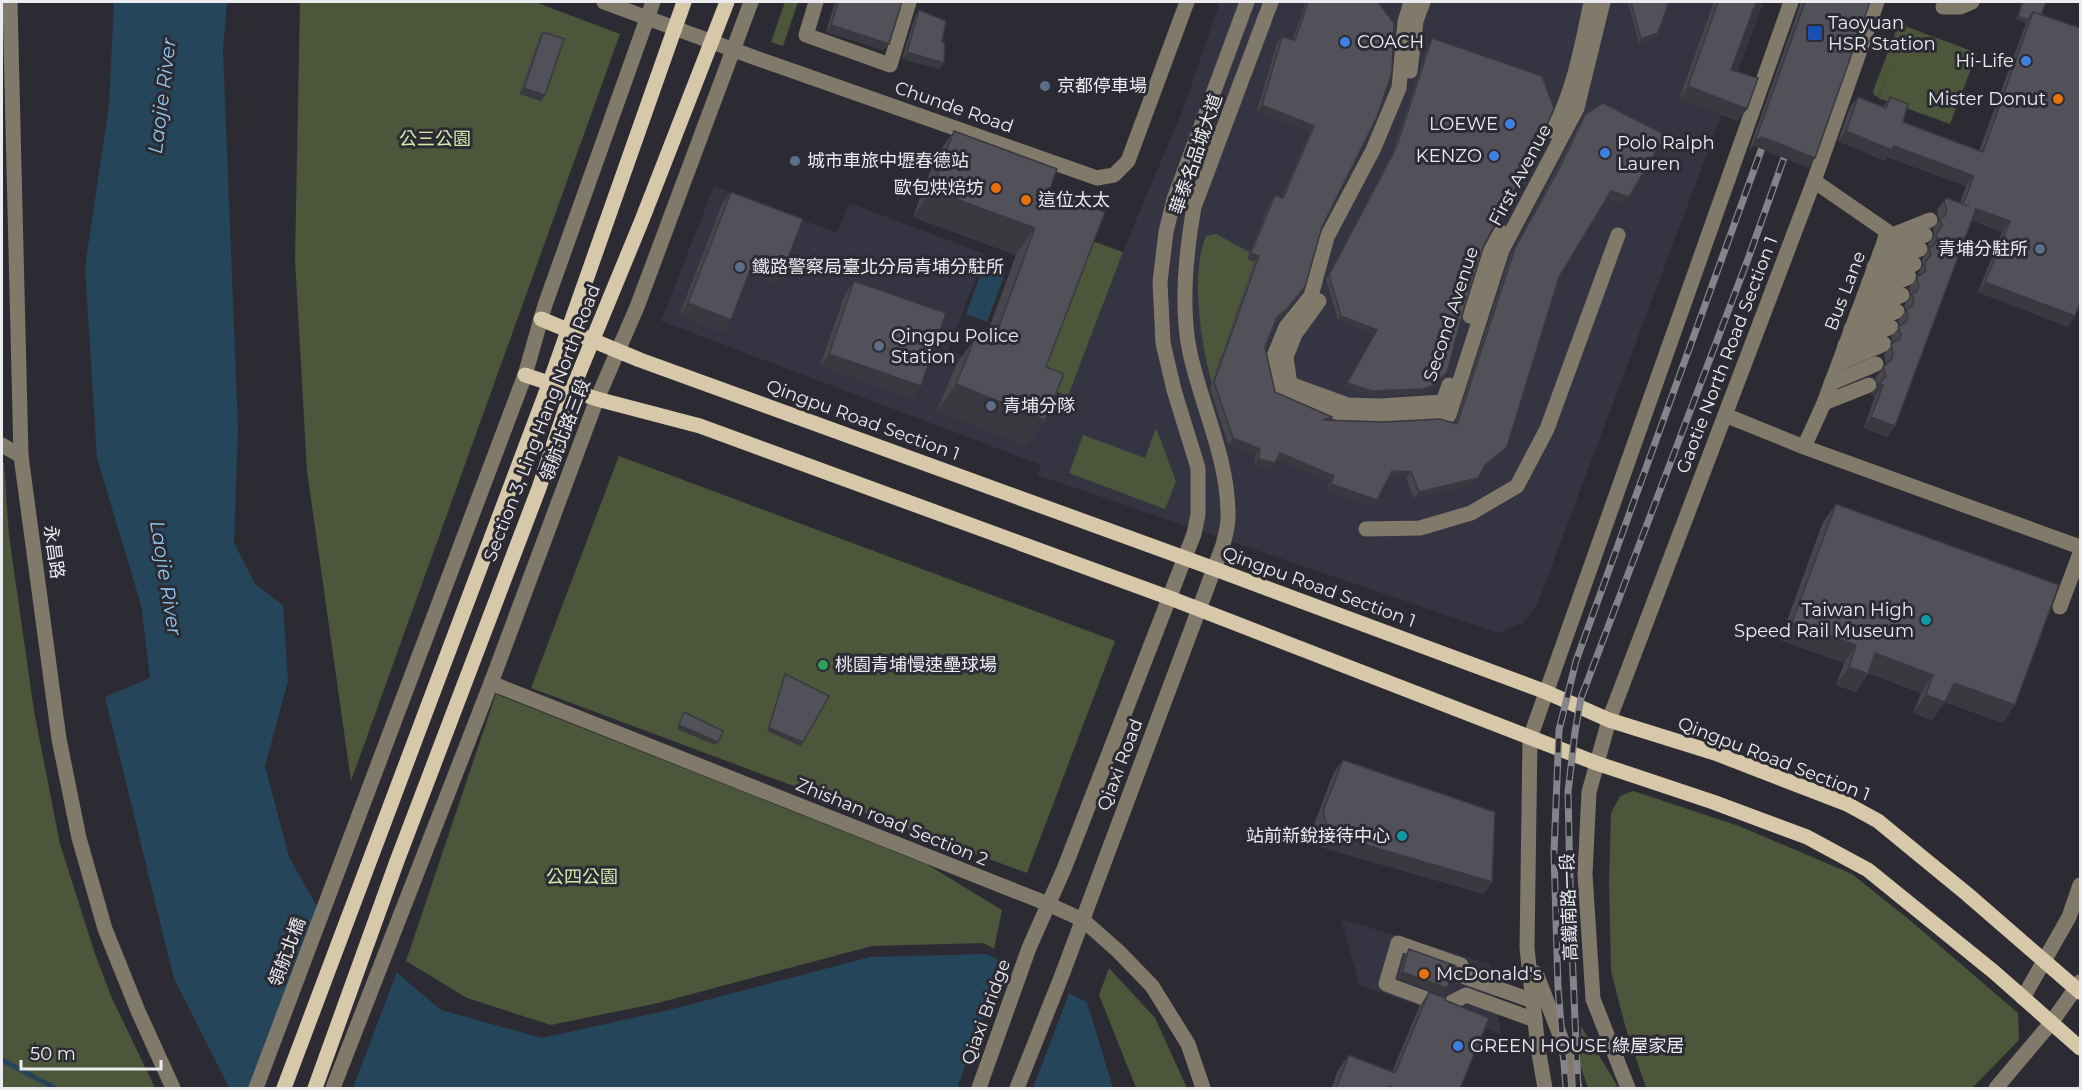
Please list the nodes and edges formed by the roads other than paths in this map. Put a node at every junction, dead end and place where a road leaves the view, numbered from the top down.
1 (10, 2) edge
2 (604, 2) edge
3 (653, 2) edge
4 (684, 2) edge
5 (728, 2) edge
6 (752, 2) edge
7 (816, 2) edge
8 (909, 2) edge
9 (1187, 2) edge
10 (1247, 2) edge
11 (1271, 2) edge
12 (1411, 2) edge
13 (1423, 2) edge
14 (1590, 2) edge
15 (1603, 2) edge
16 (1791, 2) edge
17 (1877, 2) edge
18 (1972, 2) edge
19 (1943, 7) dead end
20 (648, 17) junction
21 (674, 28) junction
22 (713, 42) junction
23 (734, 50) junction
24 (1586, 53) junction
25 (1814, 181) junction
26 (1930, 220) dead end
27 (1618, 235) dead end
28 (1885, 238) junction
29 (1877, 260) junction
30 (1866, 289) junction
31 (1902, 296) dead end
32 (1897, 311) dead end
33 (1857, 314) junction
34 (541, 319) junction
35 (1891, 327) dead end
36 (569, 329) junction
37 (1851, 329) junction
38 (592, 339) junction
39 (1884, 344) dead end
40 (1845, 345) junction
41 (618, 351) junction
42 (1839, 363) junction
43 (1876, 364) dead end
44 (525, 375) junction
45 (550, 382) junction
46 (1831, 383) junction
47 (1869, 385) dead end
48 (572, 390) junction
49 (597, 399) junction
50 (1824, 403) junction
51 (1725, 416) junction
52 (2, 445) edge
53 (1804, 447) junction
54 (21, 456) junction
55 (1366, 529) dead end
56 (2080, 547) edge
57 (2080, 553) edge
58 (1185, 558) junction
59 (1215, 569) junction
60 (1170, 598) junction
61 (2060, 607) edge
62 (1199, 610) junction
63 (491, 683) junction
64 (1546, 692) junction
65 (1609, 720) junction
66 (1530, 738) junction
67 (1596, 763) junction
68 (2080, 885) edge
69 (1048, 904) junction
70 (1083, 920) junction
71 (1029, 948) joint
72 (1527, 948) junction
73 (2045, 960) junction
74 (2079, 988) edge
75 (2023, 998) junction
76 (1533, 1001) junction
77 (1535, 1020) junction
78 (2051, 1023) junction
79 (2080, 1048) edge
80 (173, 1089) edge
81 (256, 1089) edge
82 (284, 1089) edge
83 (315, 1089) edge
84 (333, 1089) edge
85 (979, 1089) edge
86 (1017, 1089) edge
87 (1203, 1089) edge
88 (1545, 1089) edge
89 (1575, 1089) edge
90 (1628, 1089) edge
91 (1996, 1089) edge

1 - 54 street, 永昌路
2 - 20 street, Chunde Road
3 - 20 street
4 - 21 main road, Section 3, Ling Hang North Road
5 - 22 main road, Section 3, Ling Hang North Road
6 - 23 street, 領航北路三段
7 - 8 street
9 - 23 street, Chunde Road
10 - 58 street, 華泰名品城大道
11 - 59 street, 華泰名品城大道
12 - 24 street, First Avenue
13 - 24 street, Second Avenue
14 - 24 street
15 - 24 street
16 - 64 street
17 - 25 street, Gaotie North Road Section 1
18 - 19 street
20 - 21 street, Chunde Road
20 - 34 street
21 - 22 street, Chunde Road
21 - 36 main road, Section 3, Ling Hang North Road
22 - 23 street, Chunde Road
22 - 38 main road, Section 3, Ling Hang North Road
23 - 41 street, 領航北路三段
25 - 28 street, Bus Lane
25 - 51 street, Gaotie North Road Section 1
26 - 28 street
27 - 55 street
28 - 29 street, Bus Lane
29 - 30 street, Bus Lane
29 - 30 street
30 - 33 street, Bus Lane
31 - 33 street
32 - 37 street
33 - 37 street, Bus Lane
34 - 36 main road, Qingpu Road Section 1
34 - 44 street
35 - 40 street
36 - 38 main road, Qingpu Road Section 1
36 - 45 main road, Section 3, Ling Hang North Road
37 - 40 street, Bus Lane
38 - 41 main road, Qingpu Road Section 1
38 - 48 main road, Section 3, Ling Hang North Road
39 - 42 street
40 - 42 street, Bus Lane
41 - 49 street, 領航北路三段
41 - 58 main road, Qingpu Road Section 1
42 - 46 street, Bus Lane
43 - 46 street
44 - 45 main road
44 - 81 street, 領航北橋
45 - 48 main road
45 - 82 main road, Section 3, Ling Hang North Road
46 - 50 street, Bus Lane
47 - 50 street
48 - 49 main road
48 - 83 main road, Section 3, Ling Hang North Road
49 - 60 main road
49 - 63 street, 領航北路三段
50 - 53 street, Bus Lane
51 - 53 street
51 - 65 street, Gaotie North Road Section 1
52 - 54 street
53 - 56 street
54 - 80 street, 永昌路
57 - 61 street
58 - 59 main road, Qingpu Road Section 1
58 - 60 street, Qiaxi Road
59 - 62 street, Qiaxi Road
59 - 64 main road, Qingpu Road Section 1
60 - 62 main road
60 - 69 street, Qiaxi Road
62 - 66 main road
62 - 70 street, Qiaxi Road
63 - 69 street, Zhishan road Section 2
63 - 84 street, 領航北路三段
64 - 65 main road, Qingpu Road Section 1
64 - 66 street, 高鐵南路一段
65 - 67 street, 高鐵南路一段
65 - 73 main road, Qingpu Road Section 1
66 - 67 main road
66 - 72 street, 高鐵南路一段
67 - 75 main road
67 - 90 street, 高鐵南路一段
68 - 73 street
69 - 70 street, Zhishan road Section 2
69 - 71 street, Qiaxi Road
70 - 86 street, Qiaxi Road
70 - 87 street, Zhishan road Section 2
71 - 85 street, Qiaxi Bridge
72 - 76 street, 高鐵南路一段
72 - 89 street, 高鐵南路一段
73 - 74 main road, Qingpu Road Section 1
73 - 75 street
74 - 78 street
75 - 78 main road
76 - 77 street, 高鐵南路一段
76 - 77 street
77 - 88 street, 高鐵南路一段
78 - 79 main road
78 - 91 street

